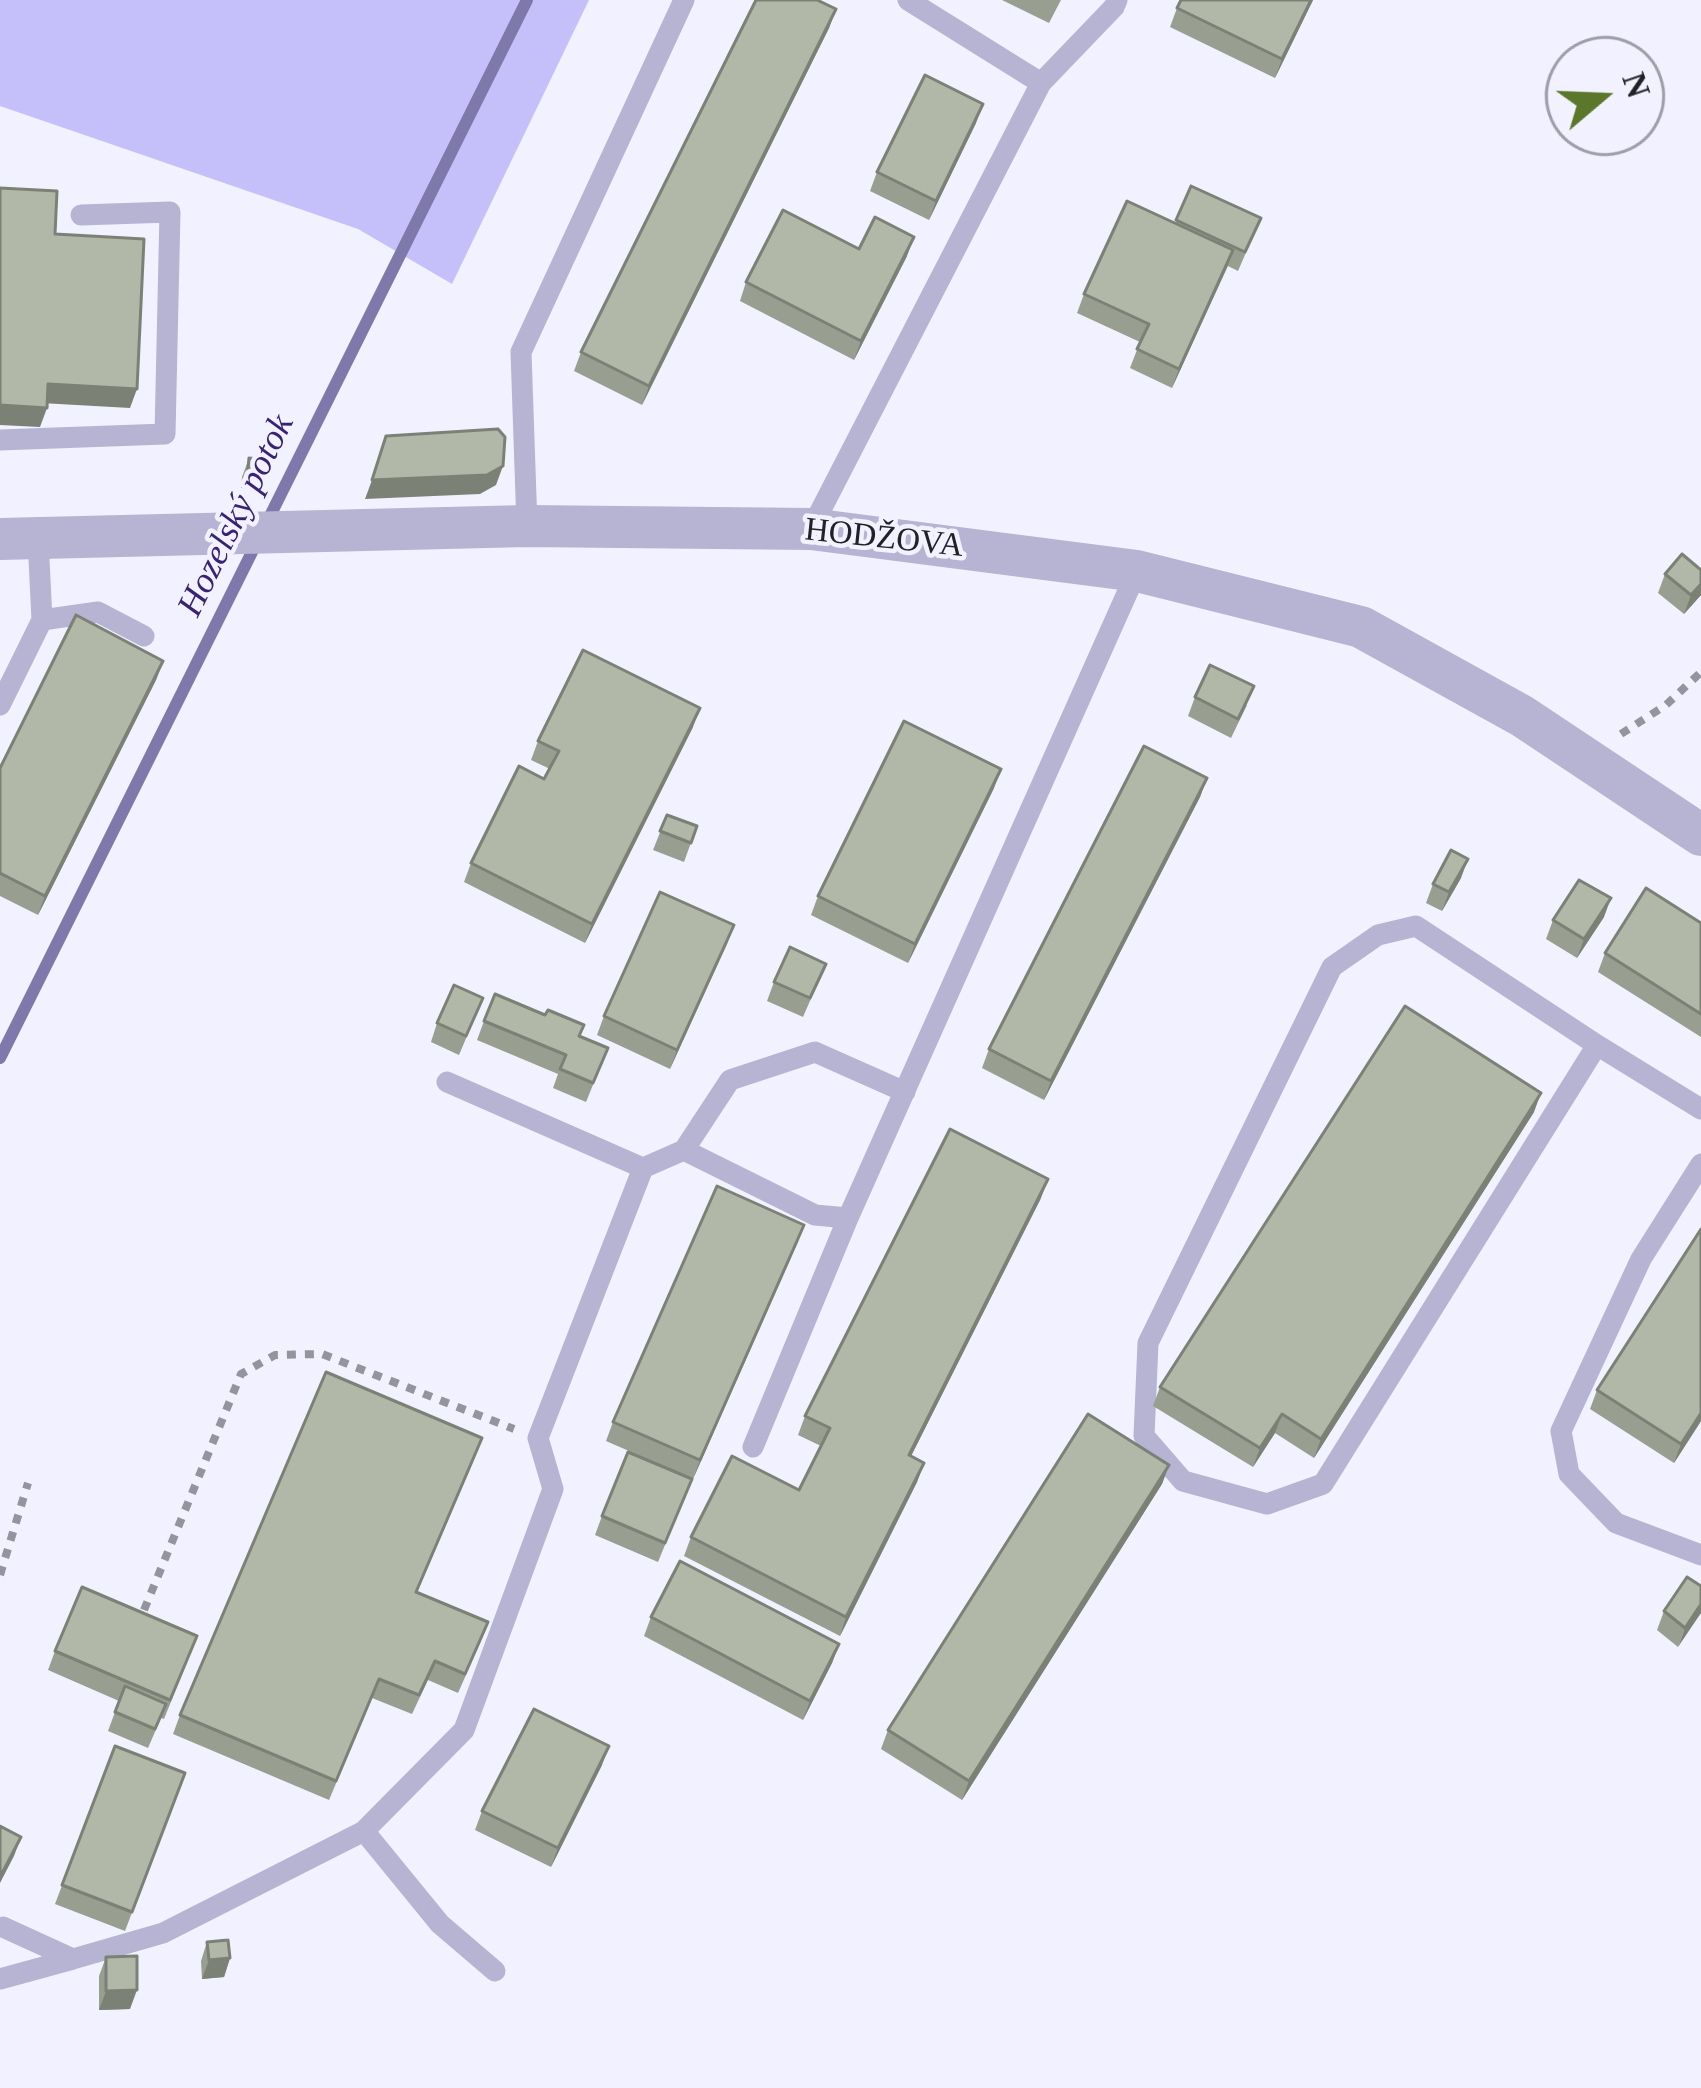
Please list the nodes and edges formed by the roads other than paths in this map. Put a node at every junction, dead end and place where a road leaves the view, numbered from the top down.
1 (684, 0) edge
2 (908, 0) edge
3 (1117, 0) edge
4 (1042, 83) junction
5 (81, 215) dead end
6 (0, 440) edge
7 (527, 526) junction
8 (812, 529) junction
9 (19, 539) edge
10 (1137, 571) junction
11 (42, 620) junction
12 (144, 636) dead end
13 (0, 705) edge
14 (1701, 835) edge
15 (1597, 1046) junction
16 (447, 1082) dead end
17 (904, 1091) junction
18 (1701, 1109) edge
19 (685, 1150) junction
20 (1701, 1164) edge
21 (644, 1168) junction
22 (848, 1218) junction
23 (753, 1447) dead end
24 (1701, 1555) edge
25 (364, 1831) junction
26 (3, 1927) dead end
27 (73, 1959) junction
28 (495, 1972) dead end
29 (0, 1978) edge

1 - 7 lane
2 - 4 lane
3 - 4 lane
4 - 8 lane
5 - 6 lane
7 - 8 street, HODŽOVA
7 - 9 street, HODŽOVA
8 - 10 street, HODŽOVA
9 - 11 lane
10 - 14 street, HODŽOVA
10 - 17 lane
11 - 12 lane
11 - 13 lane
15 - 15 lane
15 - 18 lane
16 - 21 lane
17 - 19 lane
17 - 22 lane
19 - 21 lane
19 - 22 lane
20 - 24 lane
21 - 25 lane
22 - 23 lane
25 - 27 lane
25 - 28 lane
26 - 27 lane
27 - 29 lane

